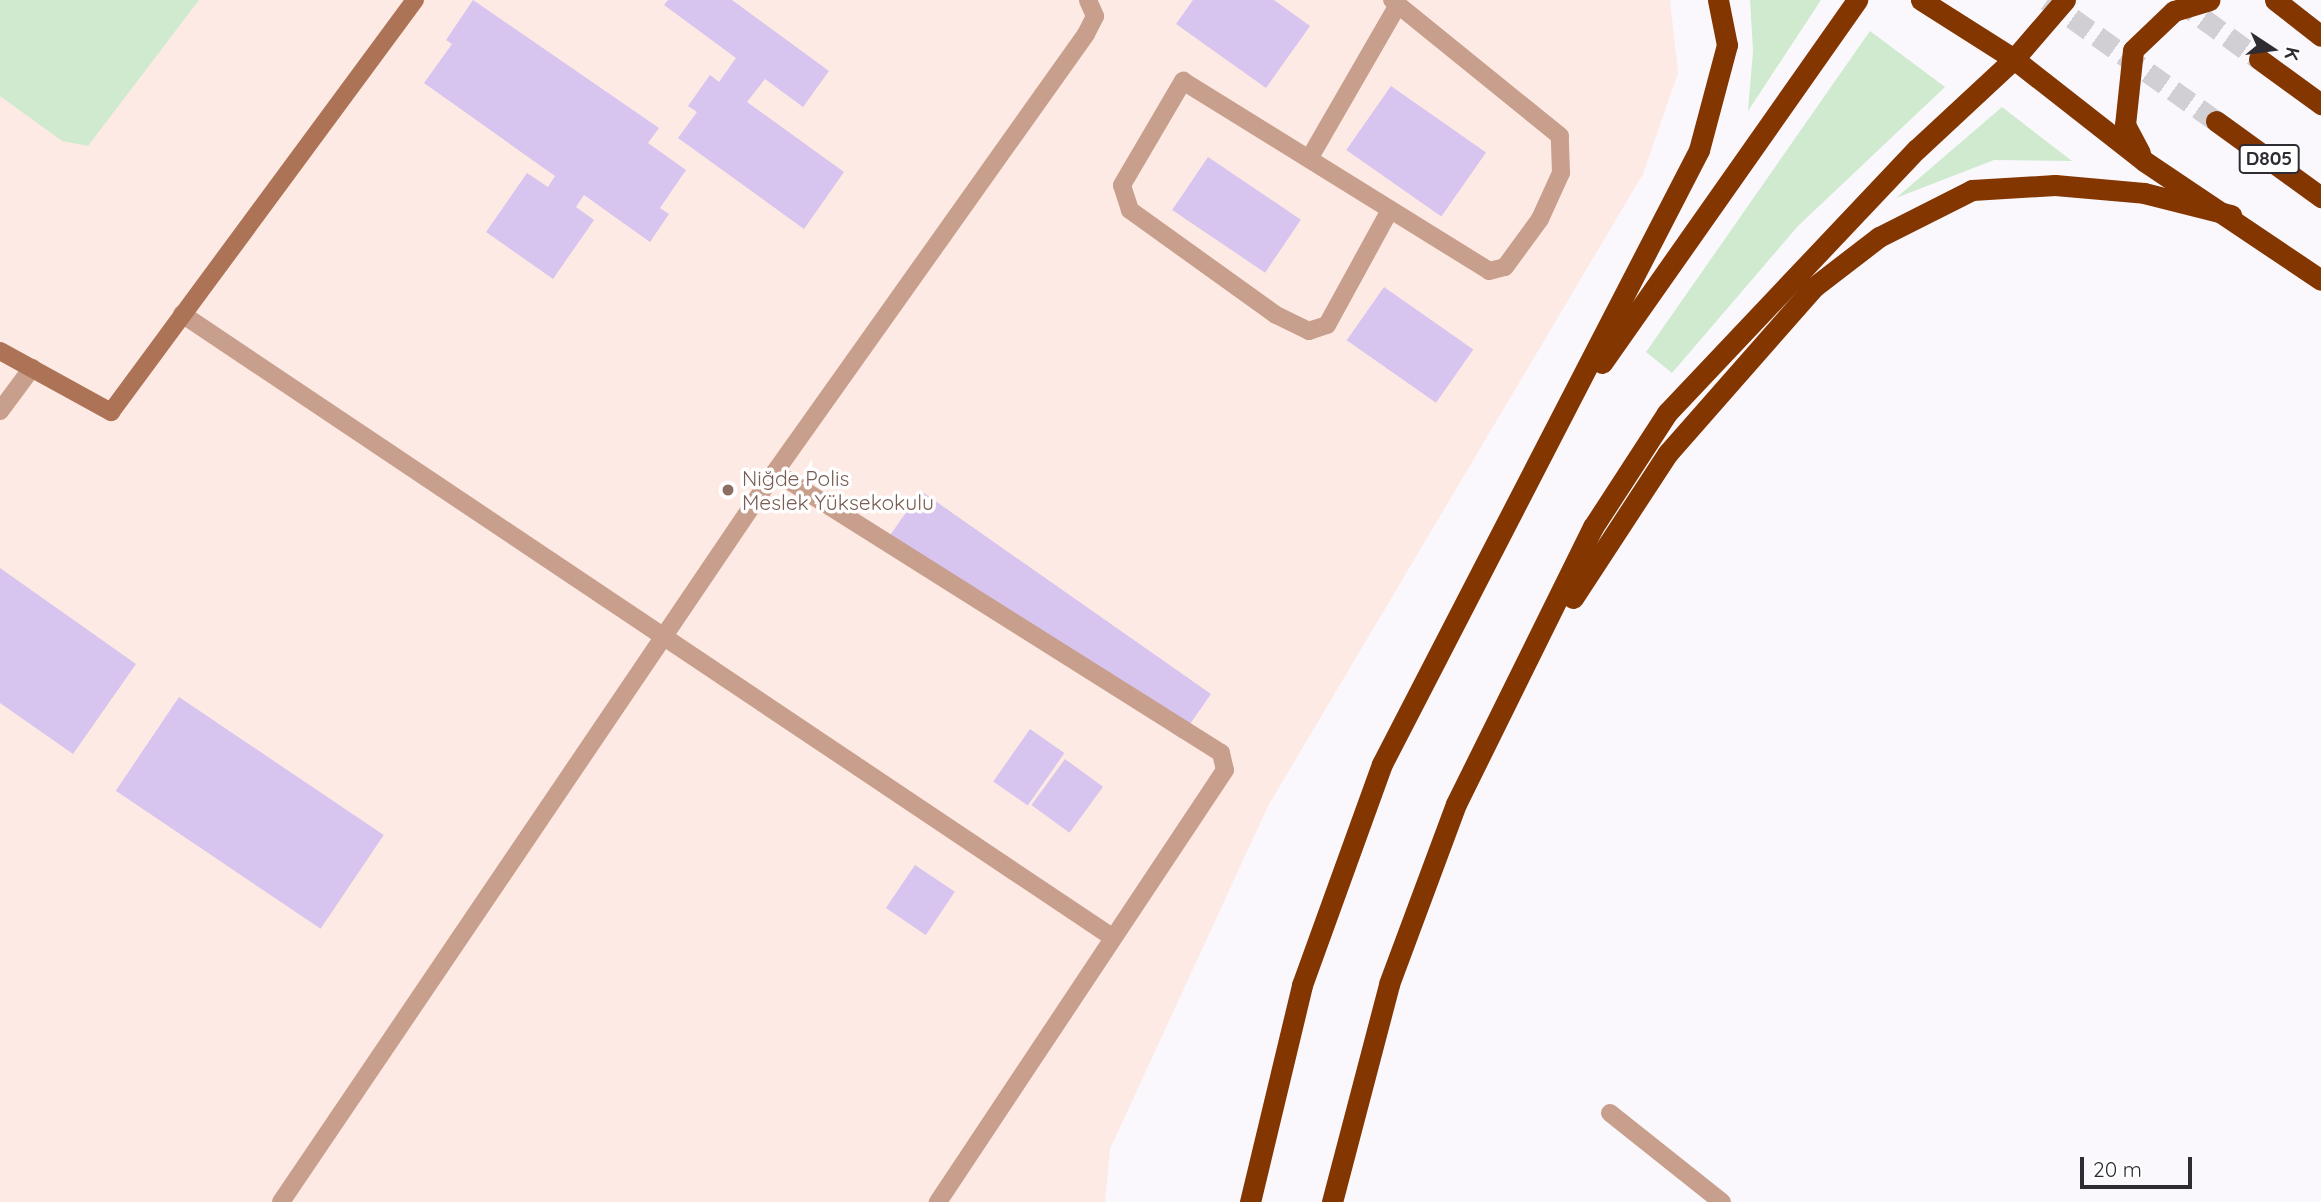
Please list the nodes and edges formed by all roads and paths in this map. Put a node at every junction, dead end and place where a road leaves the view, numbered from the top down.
1 (415, 0) edge
2 (1088, 0) edge
3 (1718, 0) edge
4 (1857, 0) edge
5 (1921, 0) edge
6 (2066, 0) edge
7 (2209, 0) edge
8 (2275, 0) edge
9 (1395, 3) edge
10 (2321, 36) edge
11 (2014, 59) junction
12 (2259, 59) tunnel mouth
13 (2321, 104) edge
14 (2216, 121) tunnel mouth
15 (1310, 159) junction
16 (2144, 161) junction
17 (2321, 197) edge
18 (1390, 210) junction
19 (2231, 215) junction
20 (2321, 280) edge
21 (183, 314) junction
22 (0, 351) edge
23 (32, 368) junction
24 (0, 411) edge
25 (1546, 442) junction
26 (775, 472) junction
27 (663, 637) junction
28 (1456, 804) junction
29 (1112, 937) junction
30 (1610, 1113) dead end
31 (281, 1202) edge
32 (938, 1202) edge
33 (1250, 1202) edge
34 (1332, 1202) edge
35 (1722, 1202) edge

1 - 21 street
2 - 26 street
3 - 25 highway
4 - 25 highway
5 - 11 highway
6 - 11 highway
7 - 16 highway
8 - 10 highway
9 - 15 street
9 - 18 street
11 - 16 highway
11 - 28 highway
12 - 13 highway
14 - 17 highway, D805
15 - 18 street
15 - 18 street
16 - 19 highway
19 - 20 highway
19 - 28 highway
21 - 23 street
21 - 27 street
22 - 23 street
23 - 24 street
25 - 33 highway
26 - 27 street
26 - 29 street
27 - 29 street
27 - 31 street
28 - 34 highway
29 - 32 street
30 - 35 street

